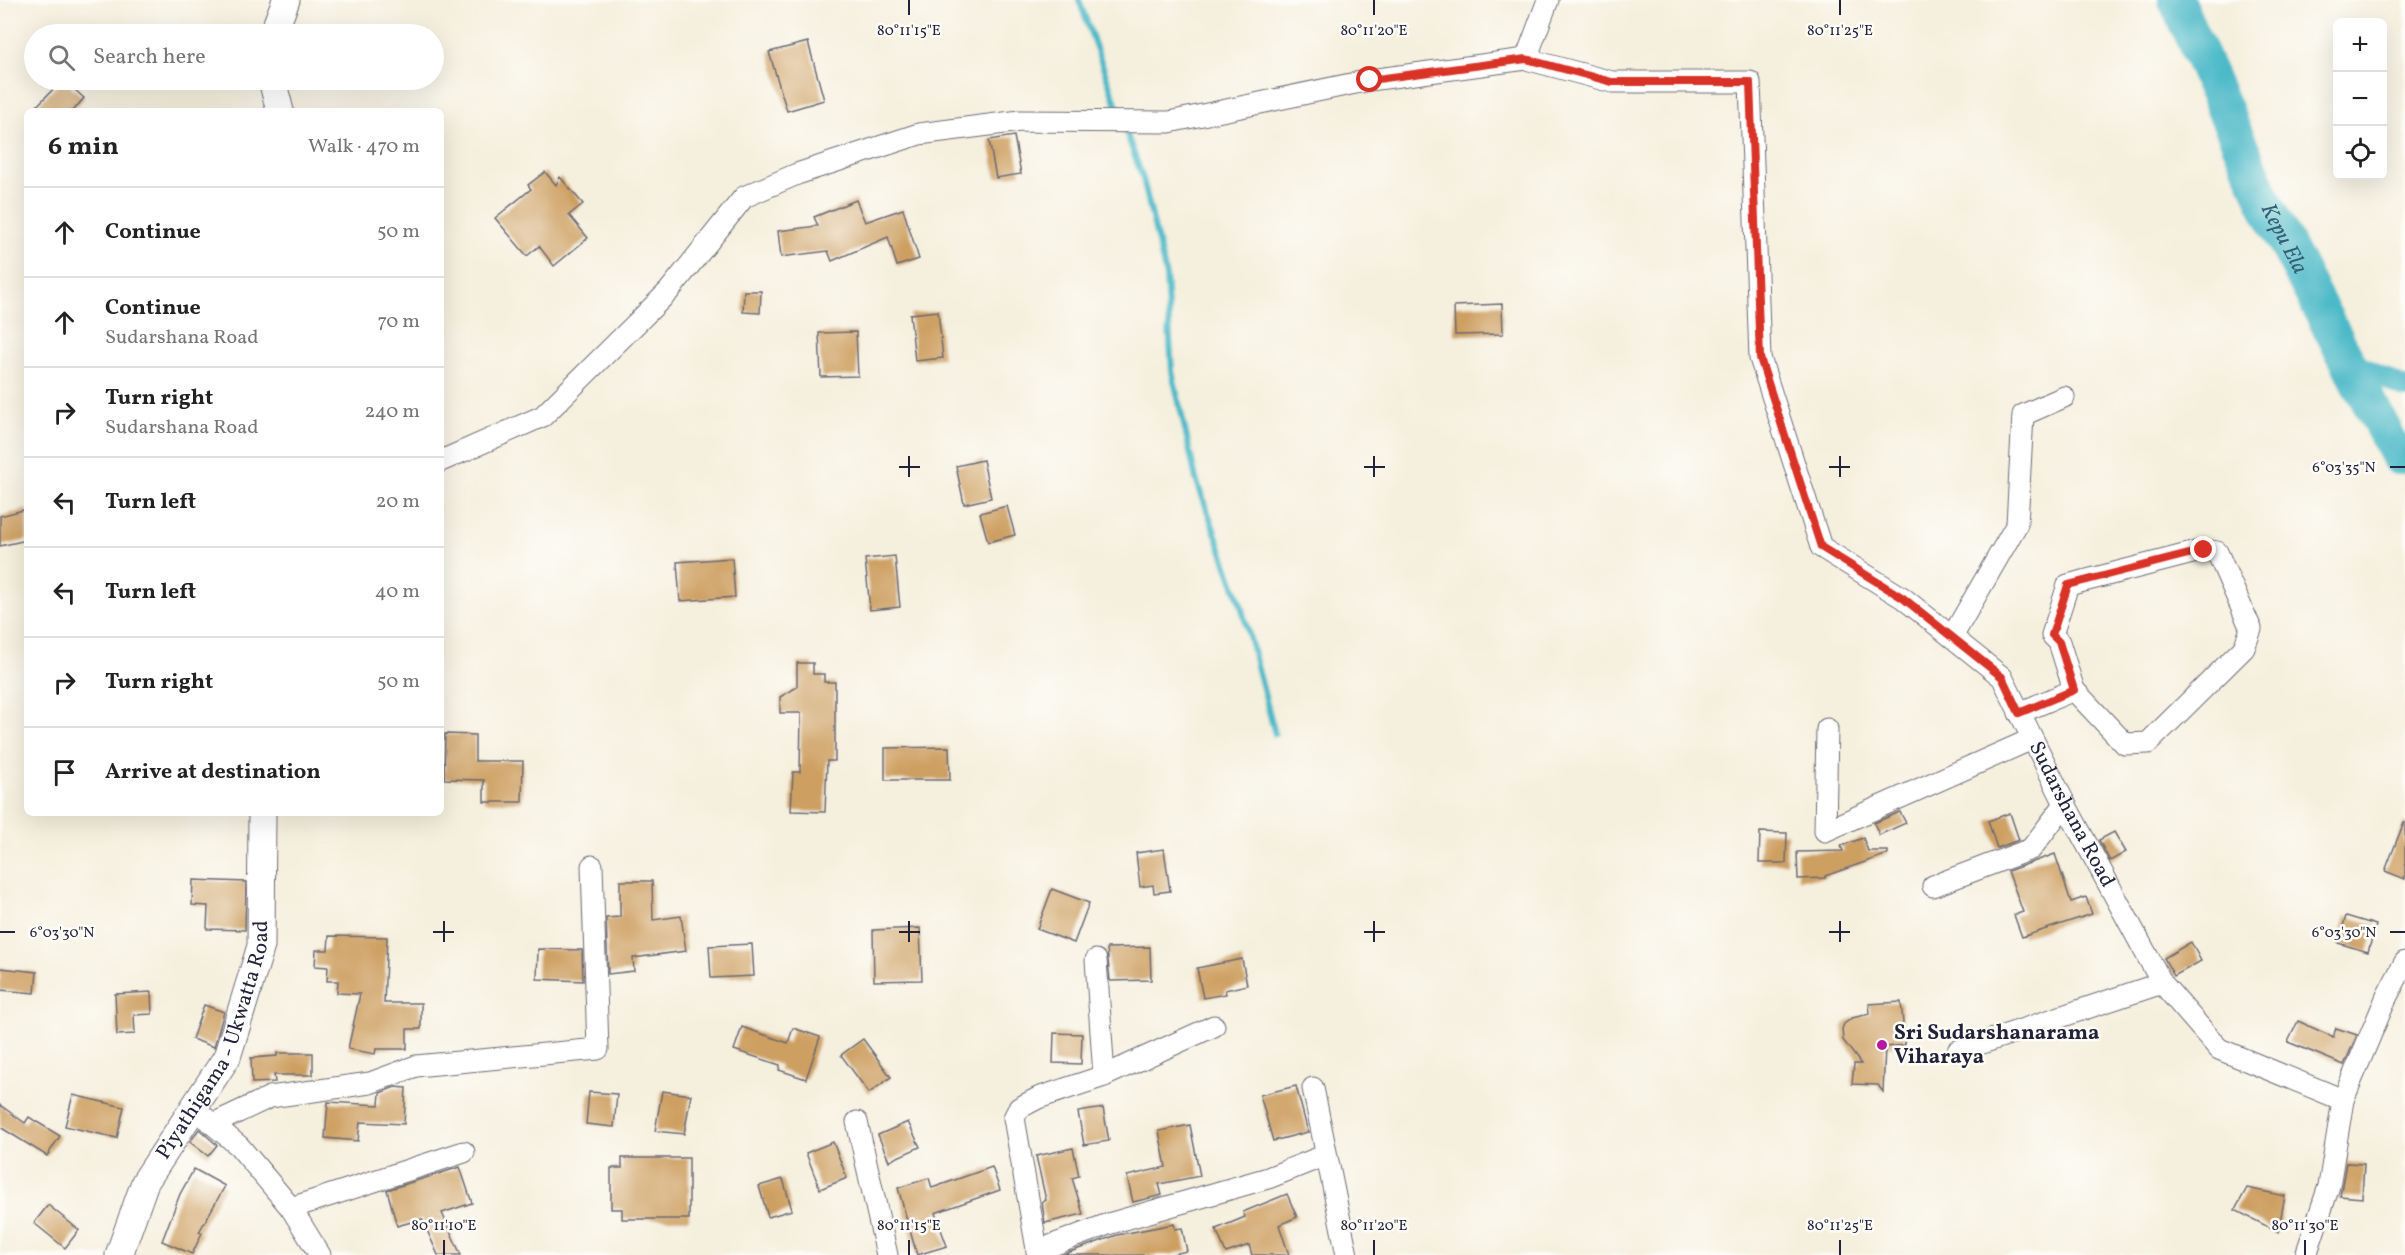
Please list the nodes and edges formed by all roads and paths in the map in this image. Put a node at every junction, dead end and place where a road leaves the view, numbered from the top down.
1 (286, 0) edge
2 (1548, 0) edge
3 (277, 24) edge
4 (1526, 59) junction
5 (275, 90) edge
6 (279, 108) edge
7 (2064, 397) dead end
8 (444, 460) edge
9 (1952, 637) junction
10 (2074, 690) junction
11 (2019, 713) junction
12 (1827, 729) dead end
13 (2032, 739) junction
14 (2065, 804) junction
15 (262, 816) edge
16 (592, 866) dead end
17 (1933, 886) dead end
18 (1096, 960) dead end
19 (2405, 962) edge
20 (2162, 983) junction
21 (1214, 1026) dead end
22 (1958, 1051) dead end
23 (1104, 1076) junction
24 (1313, 1088) dead end
25 (2343, 1100) junction
26 (203, 1116) junction
27 (857, 1122) dead end
28 (464, 1152) dead end
29 (1326, 1155) junction
30 (291, 1208) junction
31 (1037, 1253) edge
32 (119, 1255) edge
33 (320, 1255) edge
34 (887, 1255) edge
35 (1347, 1255) edge
36 (2306, 1255) edge

1 - 3 street
2 - 4 street
4 - 8 street
4 - 9 street, Sudarshana Road
5 - 6 street
7 - 9 street
9 - 11 street, Sudarshana Road
10 - 10 street
10 - 11 street
11 - 13 street, Sudarshana Road
12 - 13 street
13 - 14 street, Sudarshana Road
14 - 17 street
14 - 20 street, Sudarshana Road
15 - 26 street, Piyathigama - Ukwatta Road
16 - 26 street
18 - 23 street
19 - 25 street
20 - 22 street
20 - 25 street, Sudarshana Road
21 - 23 street
23 - 31 street
24 - 29 street
25 - 36 street
26 - 30 street
26 - 32 street, Piyathigama - Ukwatta Road
27 - 34 street
28 - 30 street
29 - 31 street
29 - 35 street
30 - 33 street

